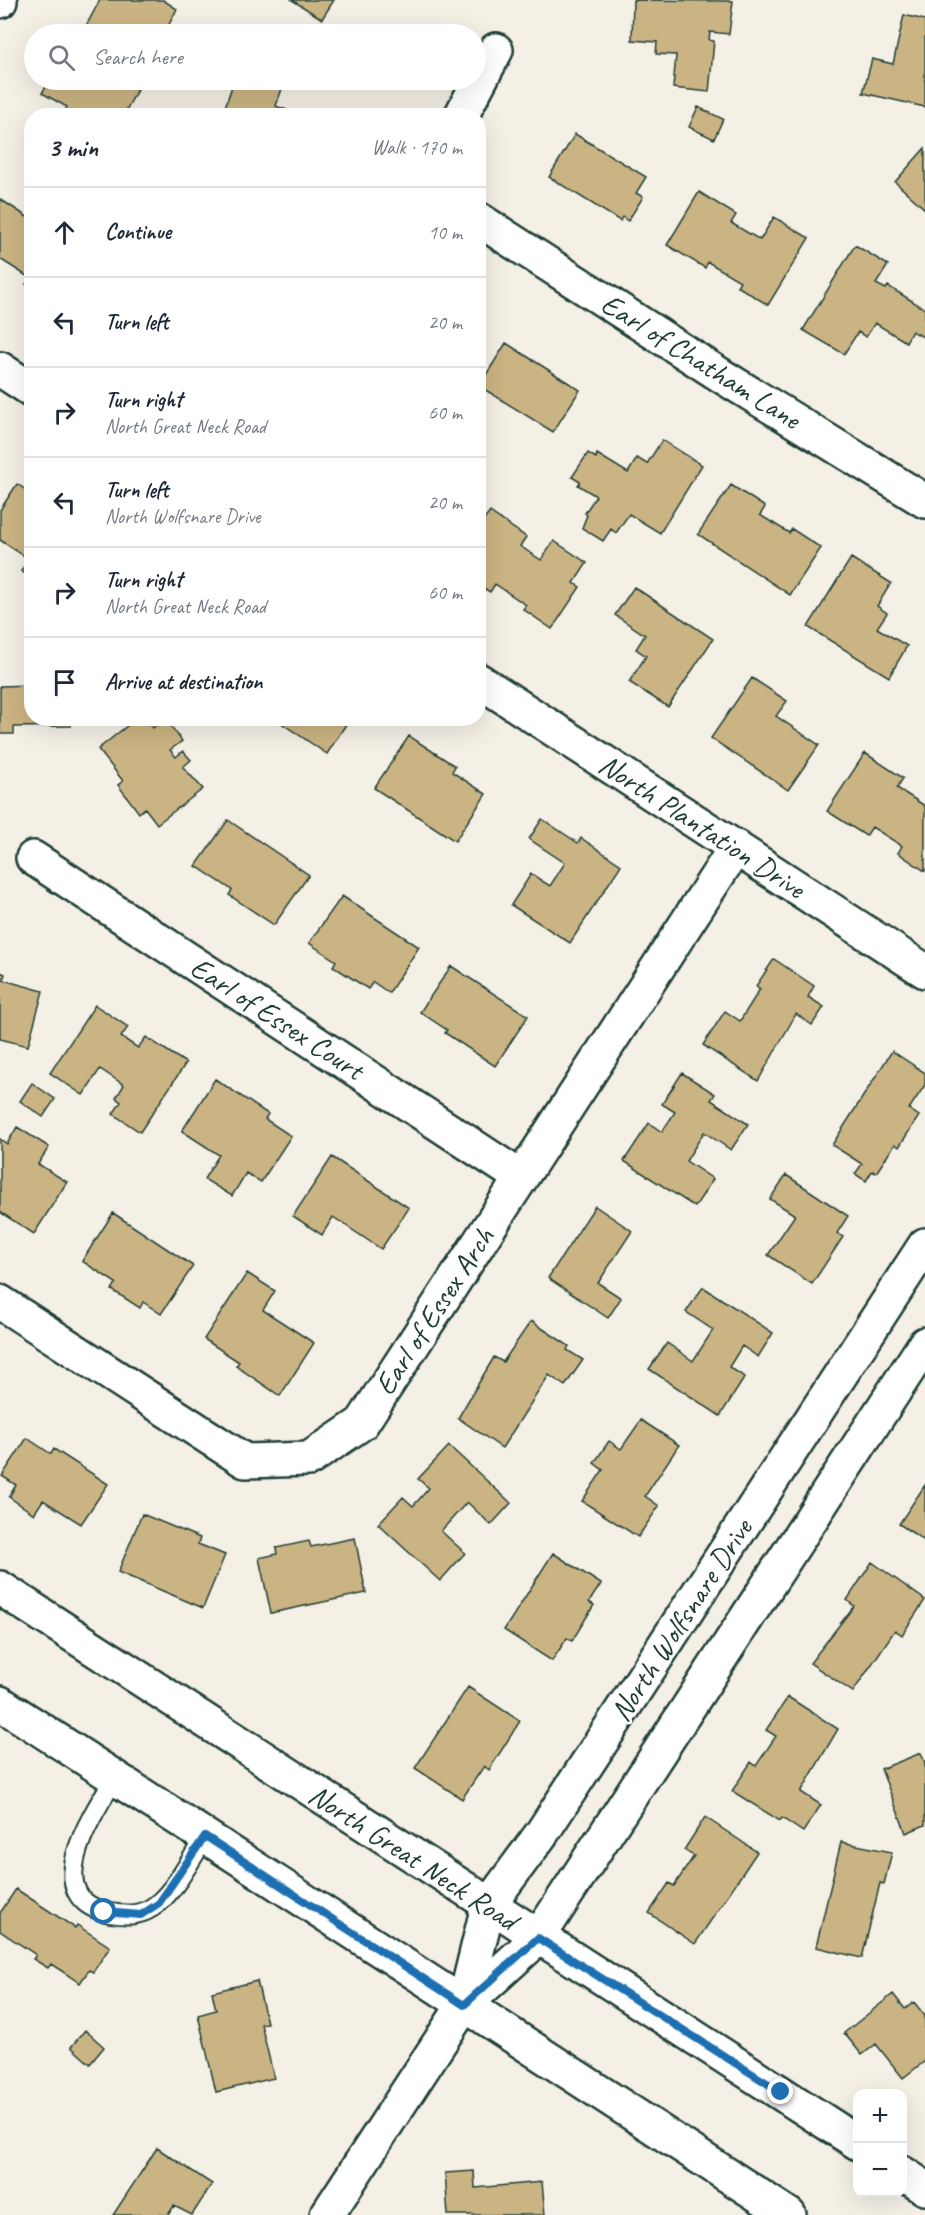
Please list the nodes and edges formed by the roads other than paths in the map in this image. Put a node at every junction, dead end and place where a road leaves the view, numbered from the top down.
1 (496, 50) dead end
2 (486, 69) edge
3 (475, 90) edge
4 (465, 108) edge
5 (486, 224) edge
6 (0, 369) edge
7 (24, 385) edge
8 (925, 501) edge
9 (486, 685) edge
10 (736, 848) junction
11 (33, 858) dead end
12 (925, 971) edge
13 (520, 1177) junction
14 (925, 1245) edge
15 (0, 1302) edge
16 (925, 1344) edge
17 (0, 1588) edge
18 (0, 1703) edge
19 (115, 1778) junction
20 (205, 1836) junction
21 (488, 1906) junction
22 (538, 1938) junction
23 (464, 2005) junction
24 (853, 2140) edge
25 (907, 2176) edge
26 (925, 2188) edge
27 (327, 2215) edge
28 (789, 2215) edge

1 - 2 street
3 - 4 street
5 - 8 street, Earl of Chatham Lane
6 - 7 street
9 - 10 street, North Plantation Drive
10 - 12 street, North Plantation Drive
10 - 13 street, Earl of Essex Arch
11 - 13 street, Earl of Essex Court
13 - 15 street, Earl of Essex Arch
14 - 21 street, North Wolfsnare Drive
16 - 22 street, North Wolfsnare Drive
17 - 21 street, North Great Neck Road
18 - 19 street
19 - 20 street
19 - 20 lane
20 - 23 street
21 - 22 street, North Great Neck Road
21 - 23 street, North Wolfsnare Drive
22 - 23 street, North Wolfsnare Drive
22 - 24 street, North Great Neck Road
23 - 27 street, North Wolfsnare Drive
23 - 28 street
25 - 26 street

